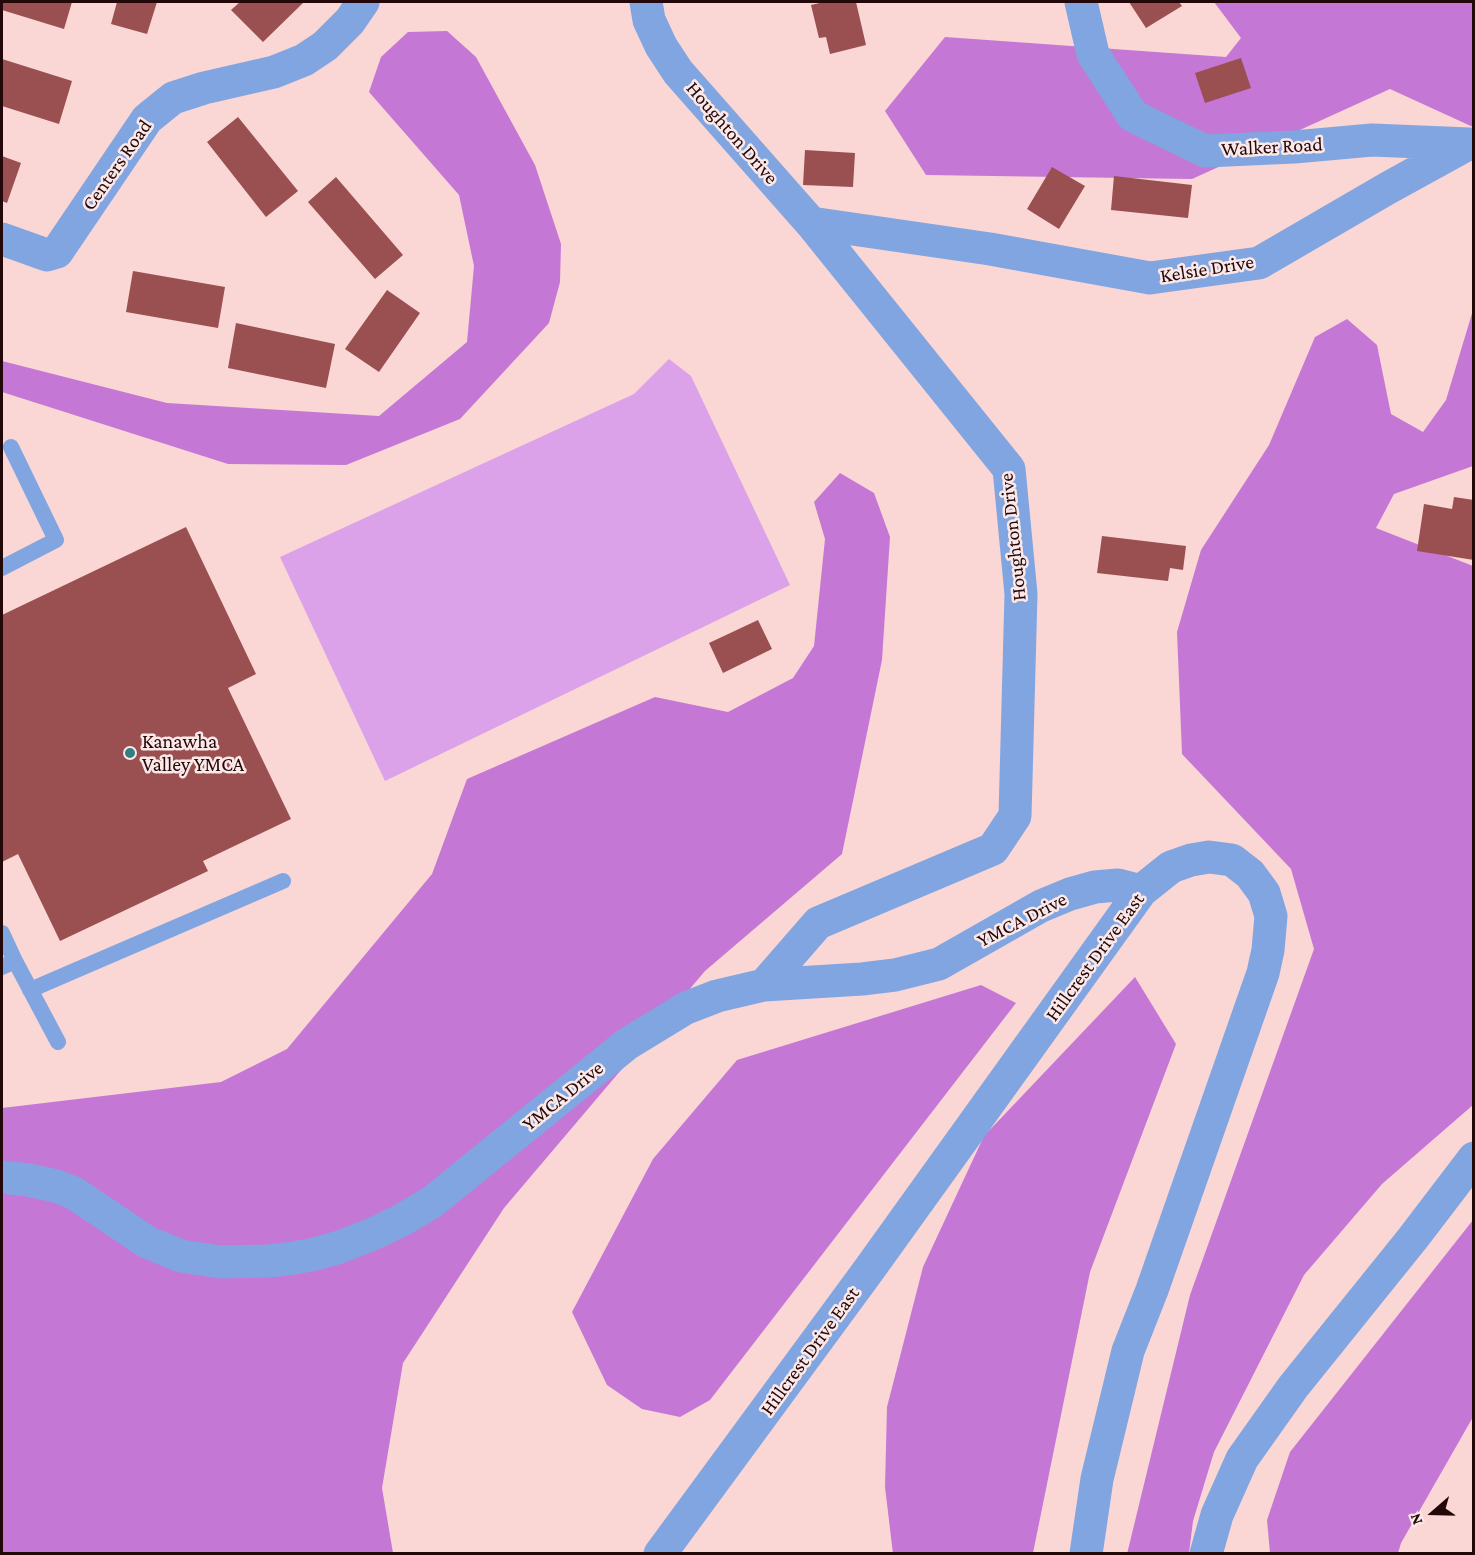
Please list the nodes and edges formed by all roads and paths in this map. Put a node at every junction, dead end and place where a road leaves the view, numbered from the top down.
1 (363, 2) edge
2 (646, 2) edge
3 (1081, 2) edge
4 (1471, 146) edge
5 (811, 223) junction
6 (2, 239) edge
7 (11, 447) dead end
8 (2, 568) edge
9 (283, 881) dead end
10 (1141, 891) junction
11 (2, 933) edge
12 (8, 964) edge
13 (764, 985) junction
14 (30, 990) junction
15 (58, 1042) dead end
16 (1473, 1158) edge
17 (2, 1177) edge
18 (660, 1554) edge
19 (1086, 1554) edge
20 (1206, 1554) edge

1 - 6 street, Centers Road
2 - 5 street, Houghton Drive
3 - 4 street, Walker Road
4 - 5 street, Kelsie Drive
5 - 13 street, Houghton Drive
7 - 8 lane
9 - 14 lane
10 - 13 street, YMCA Drive
10 - 18 street, Hillcrest Drive East
10 - 19 street, Hillcrest Drive East
11 - 12 lane
12 - 14 lane
13 - 17 street, YMCA Drive
14 - 15 lane
16 - 20 street

